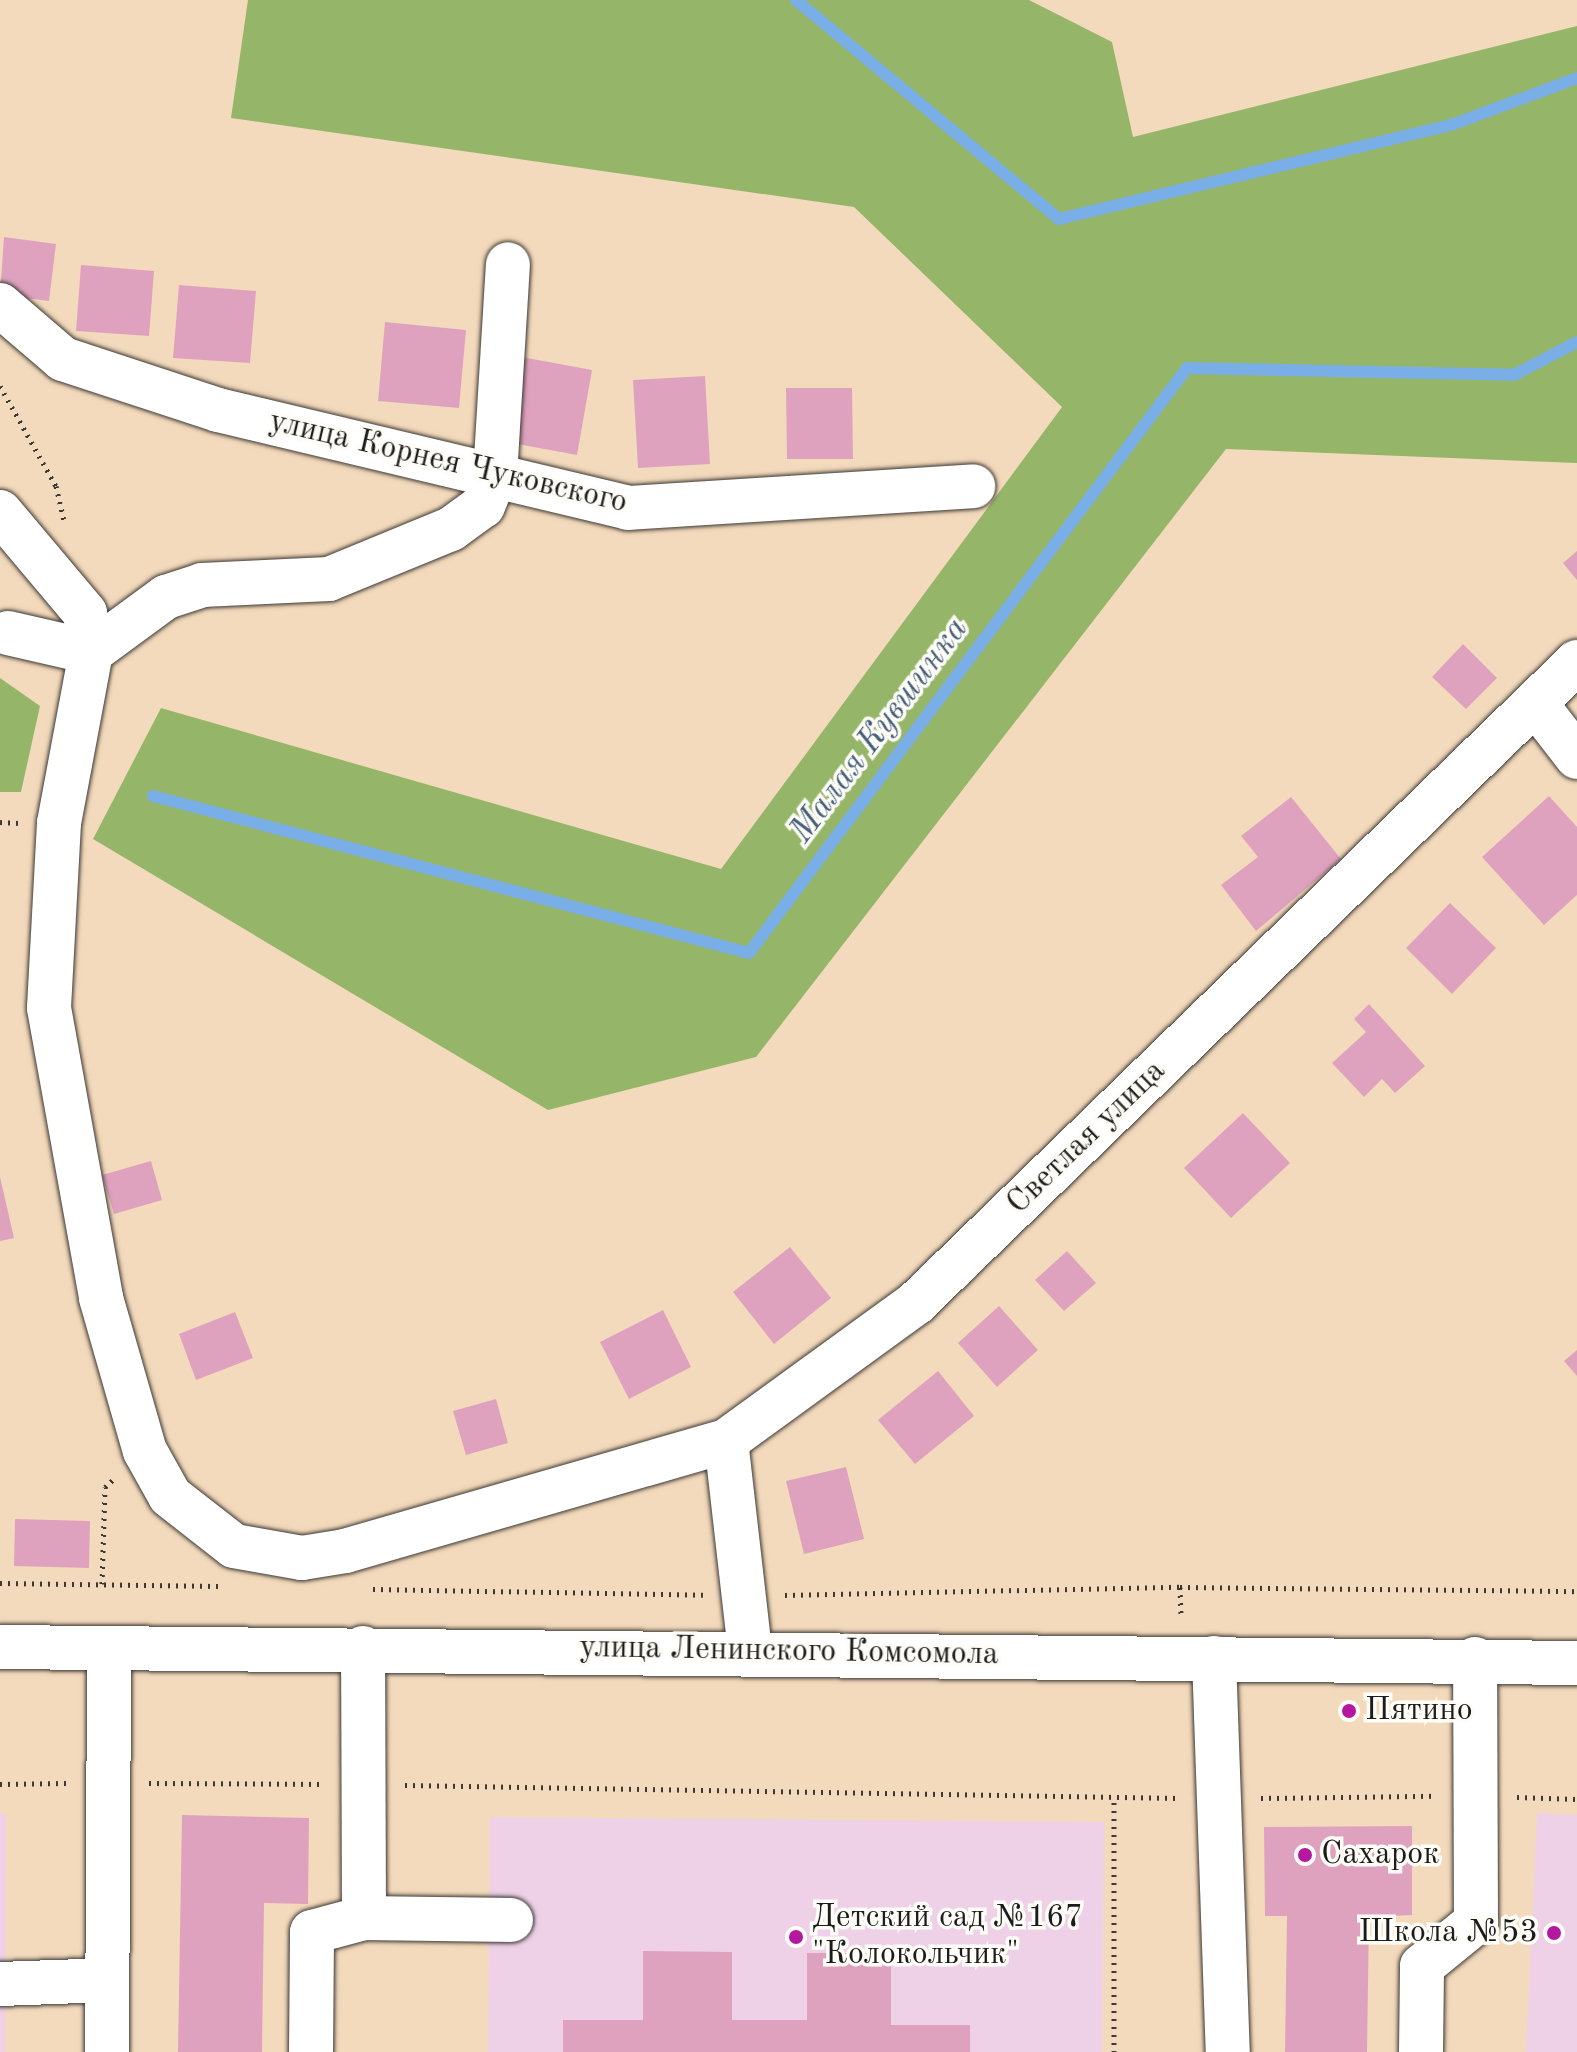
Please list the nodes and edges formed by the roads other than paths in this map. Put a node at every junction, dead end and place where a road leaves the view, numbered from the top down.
1 (508, 264) dead end
2 (0, 305) edge
3 (495, 476) junction
4 (973, 486) dead end
5 (0, 512) edge
6 (8, 633) dead end
7 (91, 652) junction
8 (1577, 662) edge
9 (1536, 704) junction
10 (1577, 757) edge
11 (726, 1441) junction
12 (0, 1647) edge
13 (109, 1648) junction
14 (363, 1648) junction
15 (750, 1651) junction
16 (1214, 1658) junction
17 (1475, 1659) junction
18 (1577, 1663) edge
19 (364, 1918) junction
20 (511, 1920) dead end
21 (107, 1980) junction
22 (0, 1984) edge
23 (107, 2052) edge
24 (311, 2052) edge
25 (1228, 2052) edge
26 (1421, 2052) edge

1 - 3 street
2 - 3 street, улица Корнея Чуковского
3 - 4 street, улица Корнея Чуковского
3 - 7 street
5 - 7 street
6 - 7 street
7 - 11 street
8 - 9 street, Светлая улица
9 - 10 street
9 - 11 street, Светлая улица
11 - 15 street
12 - 13 street, улица Ленинского Комсомола
13 - 14 street, улица Ленинского Комсомола
13 - 21 street
14 - 15 street, улица Ленинского Комсомола
14 - 19 street
15 - 16 street, улица Ленинского Комсомола
16 - 17 street, улица Ленинского Комсомола
16 - 25 street
17 - 18 street, улица Ленинского Комсомола
17 - 26 street
19 - 20 street
19 - 24 street
21 - 22 street
21 - 23 street

